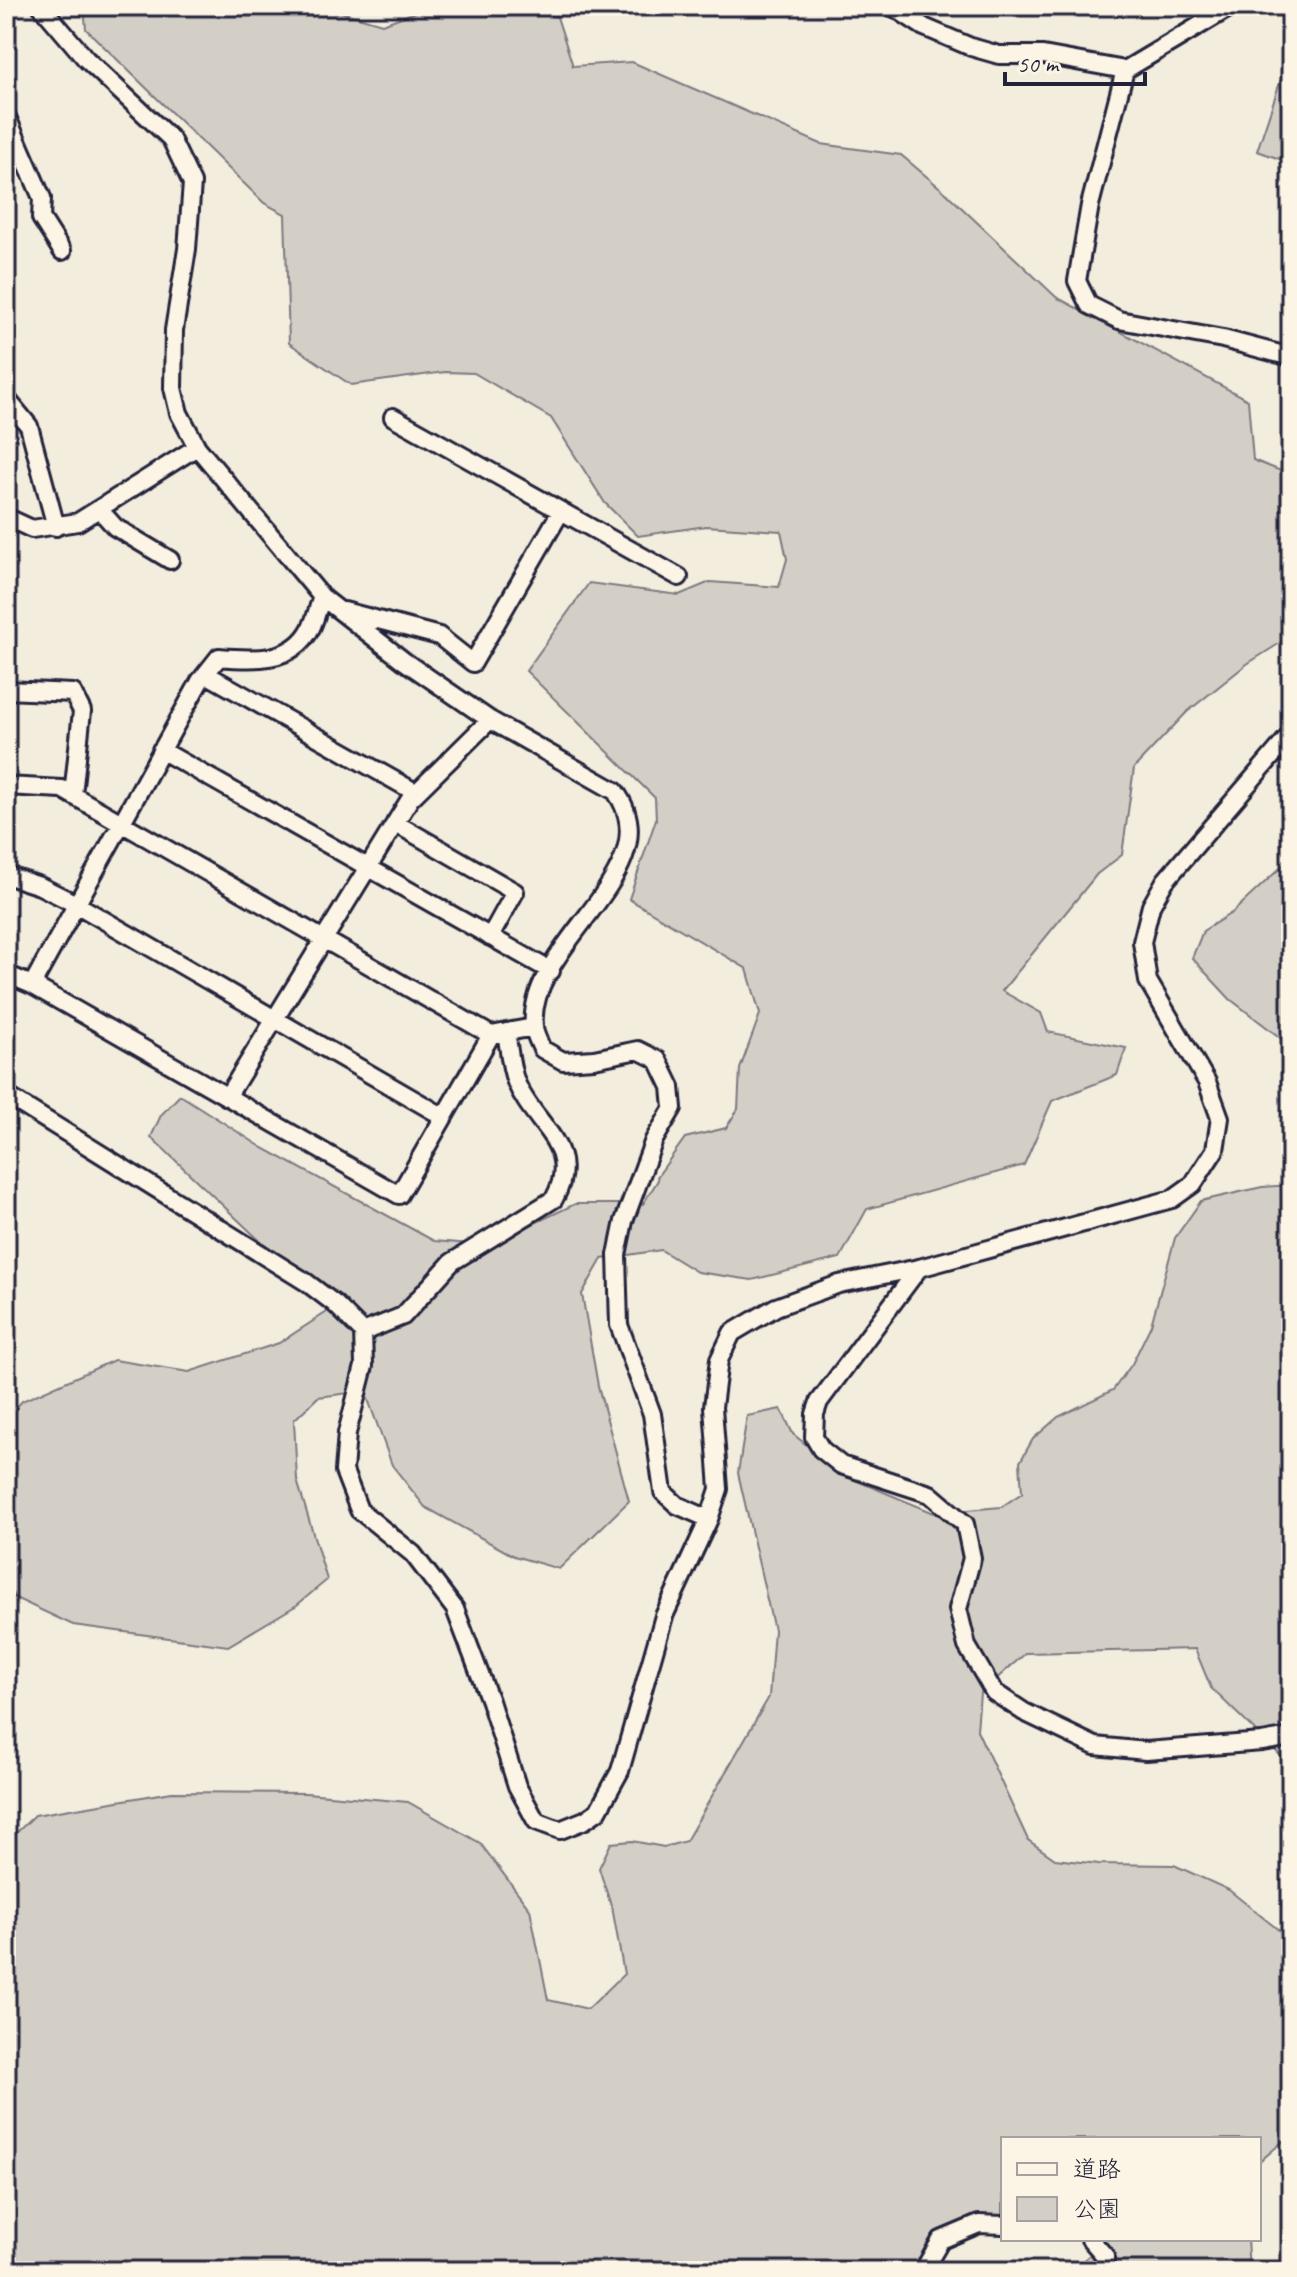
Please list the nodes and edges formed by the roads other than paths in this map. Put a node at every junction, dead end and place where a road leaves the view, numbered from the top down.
1 (892, 6) edge
2 (1232, 6) edge
3 (48, 10) edge
4 (1125, 70) junction
5 (6, 115) edge
6 (62, 251) dead end
7 (1291, 357) edge
8 (6, 398) edge
9 (393, 417) dead end
10 (197, 447) junction
11 (99, 509) junction
12 (561, 511) junction
13 (6, 517) edge
14 (56, 527) junction
15 (170, 560) dead end
16 (679, 577) dead end
17 (322, 597) junction
18 (338, 610) junction
19 (206, 674) junction
20 (6, 690) edge
21 (490, 720) junction
22 (1291, 734) edge
23 (161, 750) junction
24 (6, 786) edge
25 (415, 792) junction
26 (73, 795) junction
27 (121, 823) junction
28 (395, 823) junction
29 (368, 867) junction
30 (6, 875) edge
31 (76, 904) junction
32 (490, 937) junction
33 (324, 940) junction
34 (551, 971) junction
35 (6, 974) edge
36 (32, 985) junction
37 (274, 1020) junction
38 (534, 1027) junction
39 (498, 1034) junction
40 (6, 1095) edge
41 (227, 1097) junction
42 (444, 1117) junction
43 (919, 1268) junction
44 (363, 1332) junction
45 (709, 1519) junction
46 (1291, 1737) edge
47 (1001, 2225) edge
48 (1092, 2241) edge
49 (923, 2271) edge
50 (1105, 2271) edge

1 - 4 street
2 - 4 street
3 - 10 street
4 - 7 street
5 - 6 street
8 - 14 street
9 - 12 street
10 - 11 street
10 - 17 street
11 - 14 street
11 - 15 street
12 - 16 street
12 - 18 street
13 - 14 street
17 - 18 street
17 - 19 street
18 - 21 street
19 - 23 street
19 - 25 street
20 - 26 street
21 - 25 street
21 - 34 street
22 - 43 street
23 - 27 street
23 - 29 street
24 - 26 street
25 - 28 street
26 - 27 street
27 - 31 street
27 - 33 street
28 - 29 street
28 - 32 street
29 - 32 street
29 - 33 street
30 - 31 street
31 - 36 street
31 - 37 street
32 - 34 street
33 - 37 street
33 - 39 street
34 - 38 street
35 - 36 street
36 - 41 street
37 - 41 street
37 - 42 street
38 - 39 street
38 - 45 street
39 - 42 street
39 - 44 street
40 - 44 street
41 - 42 street
43 - 45 street
43 - 46 street
44 - 45 street
47 - 49 street
48 - 50 street

